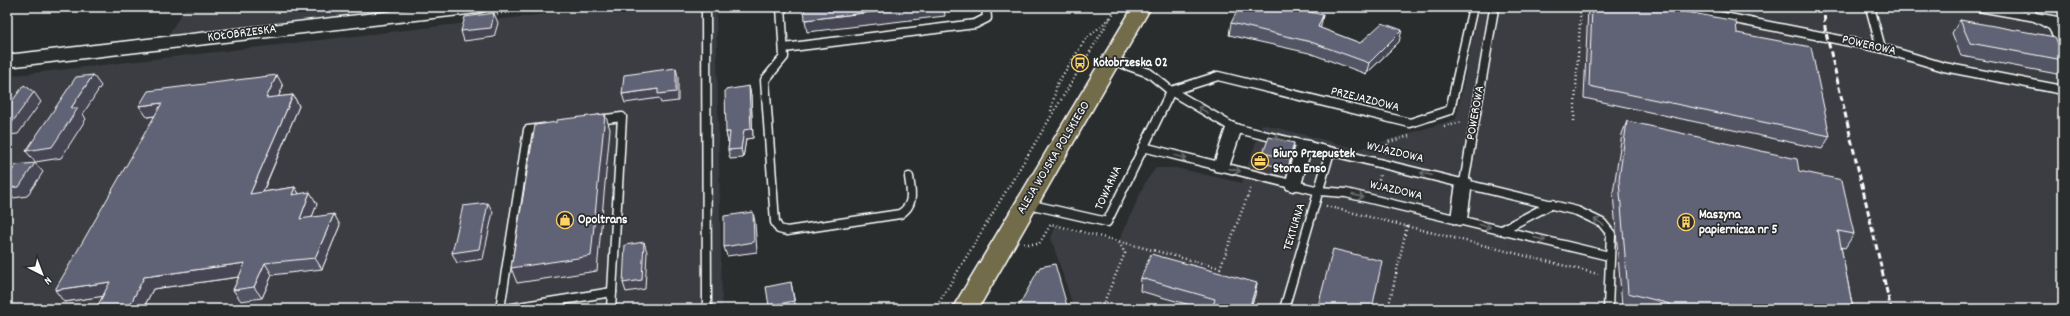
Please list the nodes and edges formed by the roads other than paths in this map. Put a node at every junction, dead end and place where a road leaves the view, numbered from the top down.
1 (477, 7) edge
2 (706, 7) edge
3 (782, 7) edge
4 (986, 7) edge
5 (1142, 7) edge
6 (1473, 7) edge
7 (1496, 7) edge
8 (1674, 7) edge
9 (1870, 7) edge
10 (1979, 7) edge
11 (2028, 7) edge
12 (2033, 16) junction
13 (2063, 22) edge
14 (2063, 45) edge
15 (784, 48) junction
16 (1881, 48) junction
17 (1112, 60) junction
18 (7, 61) edge
19 (2063, 90) edge
20 (1171, 91) junction
21 (591, 121) edge
22 (552, 127) edge
23 (1234, 128) junction
24 (1304, 145) junction
25 (1143, 147) junction
26 (1330, 152) junction
27 (1221, 167) junction
28 (910, 177) dead end
29 (1464, 183) junction
30 (1293, 185) junction
31 (1320, 191) junction
32 (1027, 203) junction
33 (1552, 204) junction
34 (1459, 220) junction
35 (1502, 230) junction
36 (1608, 256) junction
37 (612, 292) junction
38 (500, 309) edge
39 (506, 309) edge
40 (611, 309) edge
41 (707, 309) edge
42 (965, 309) edge
43 (1284, 309) edge
44 (1608, 309) edge

1 - 18 street, KOŁOBRZESKA
2 - 41 lane
3 - 15 lane
4 - 15 lane
5 - 17 main road, ALEJA WOJSKA POLSKIEGO
6 - 20 lane, PRZEJAZDOWA
7 - 29 lane, POWEROWA
8 - 16 lane, POWEROWA
9 - 16 lane
10 - 12 lane
11 - 12 lane
12 - 13 lane
12 - 14 lane
15 - 28 lane
16 - 19 lane, POWEROWA
17 - 20 lane, WYJAZDOWA
17 - 32 main road, ALEJA WOJSKA POLSKIEGO
23 -> 20 lane, WYJAZDOWA
20 - 25 lane, TOWARNA
21 - 37 lane
22 - 38 lane
24 -> 23 lane, WYJAZDOWA
23 - 27 street
24 - 26 lane, WYJAZDOWA
24 - 30 street
25 -> 27 lane, WJAZDOWA
25 - 32 lane, TOWARNA
29 -> 26 lane, WYJAZDOWA
26 - 31 lane, TEKTURNA
27 -> 30 lane, WJAZDOWA
29 - 33 lane, WYJAZDOWA
29 - 34 street, POWEROWA
30 - 31 lane, WJAZDOWA
31 -> 34 lane, WJAZDOWA
31 - 43 lane, TEKTURNA
32 - 42 main road, ALEJA WOJSKA POLSKIEGO
33 - 35 lane
36 -> 33 lane, WYJAZDOWA
34 -> 35 lane, WJAZDOWA
35 -> 36 lane, WJAZDOWA
36 - 44 lane, WYJAZDOWA
37 - 39 lane
37 - 40 lane

